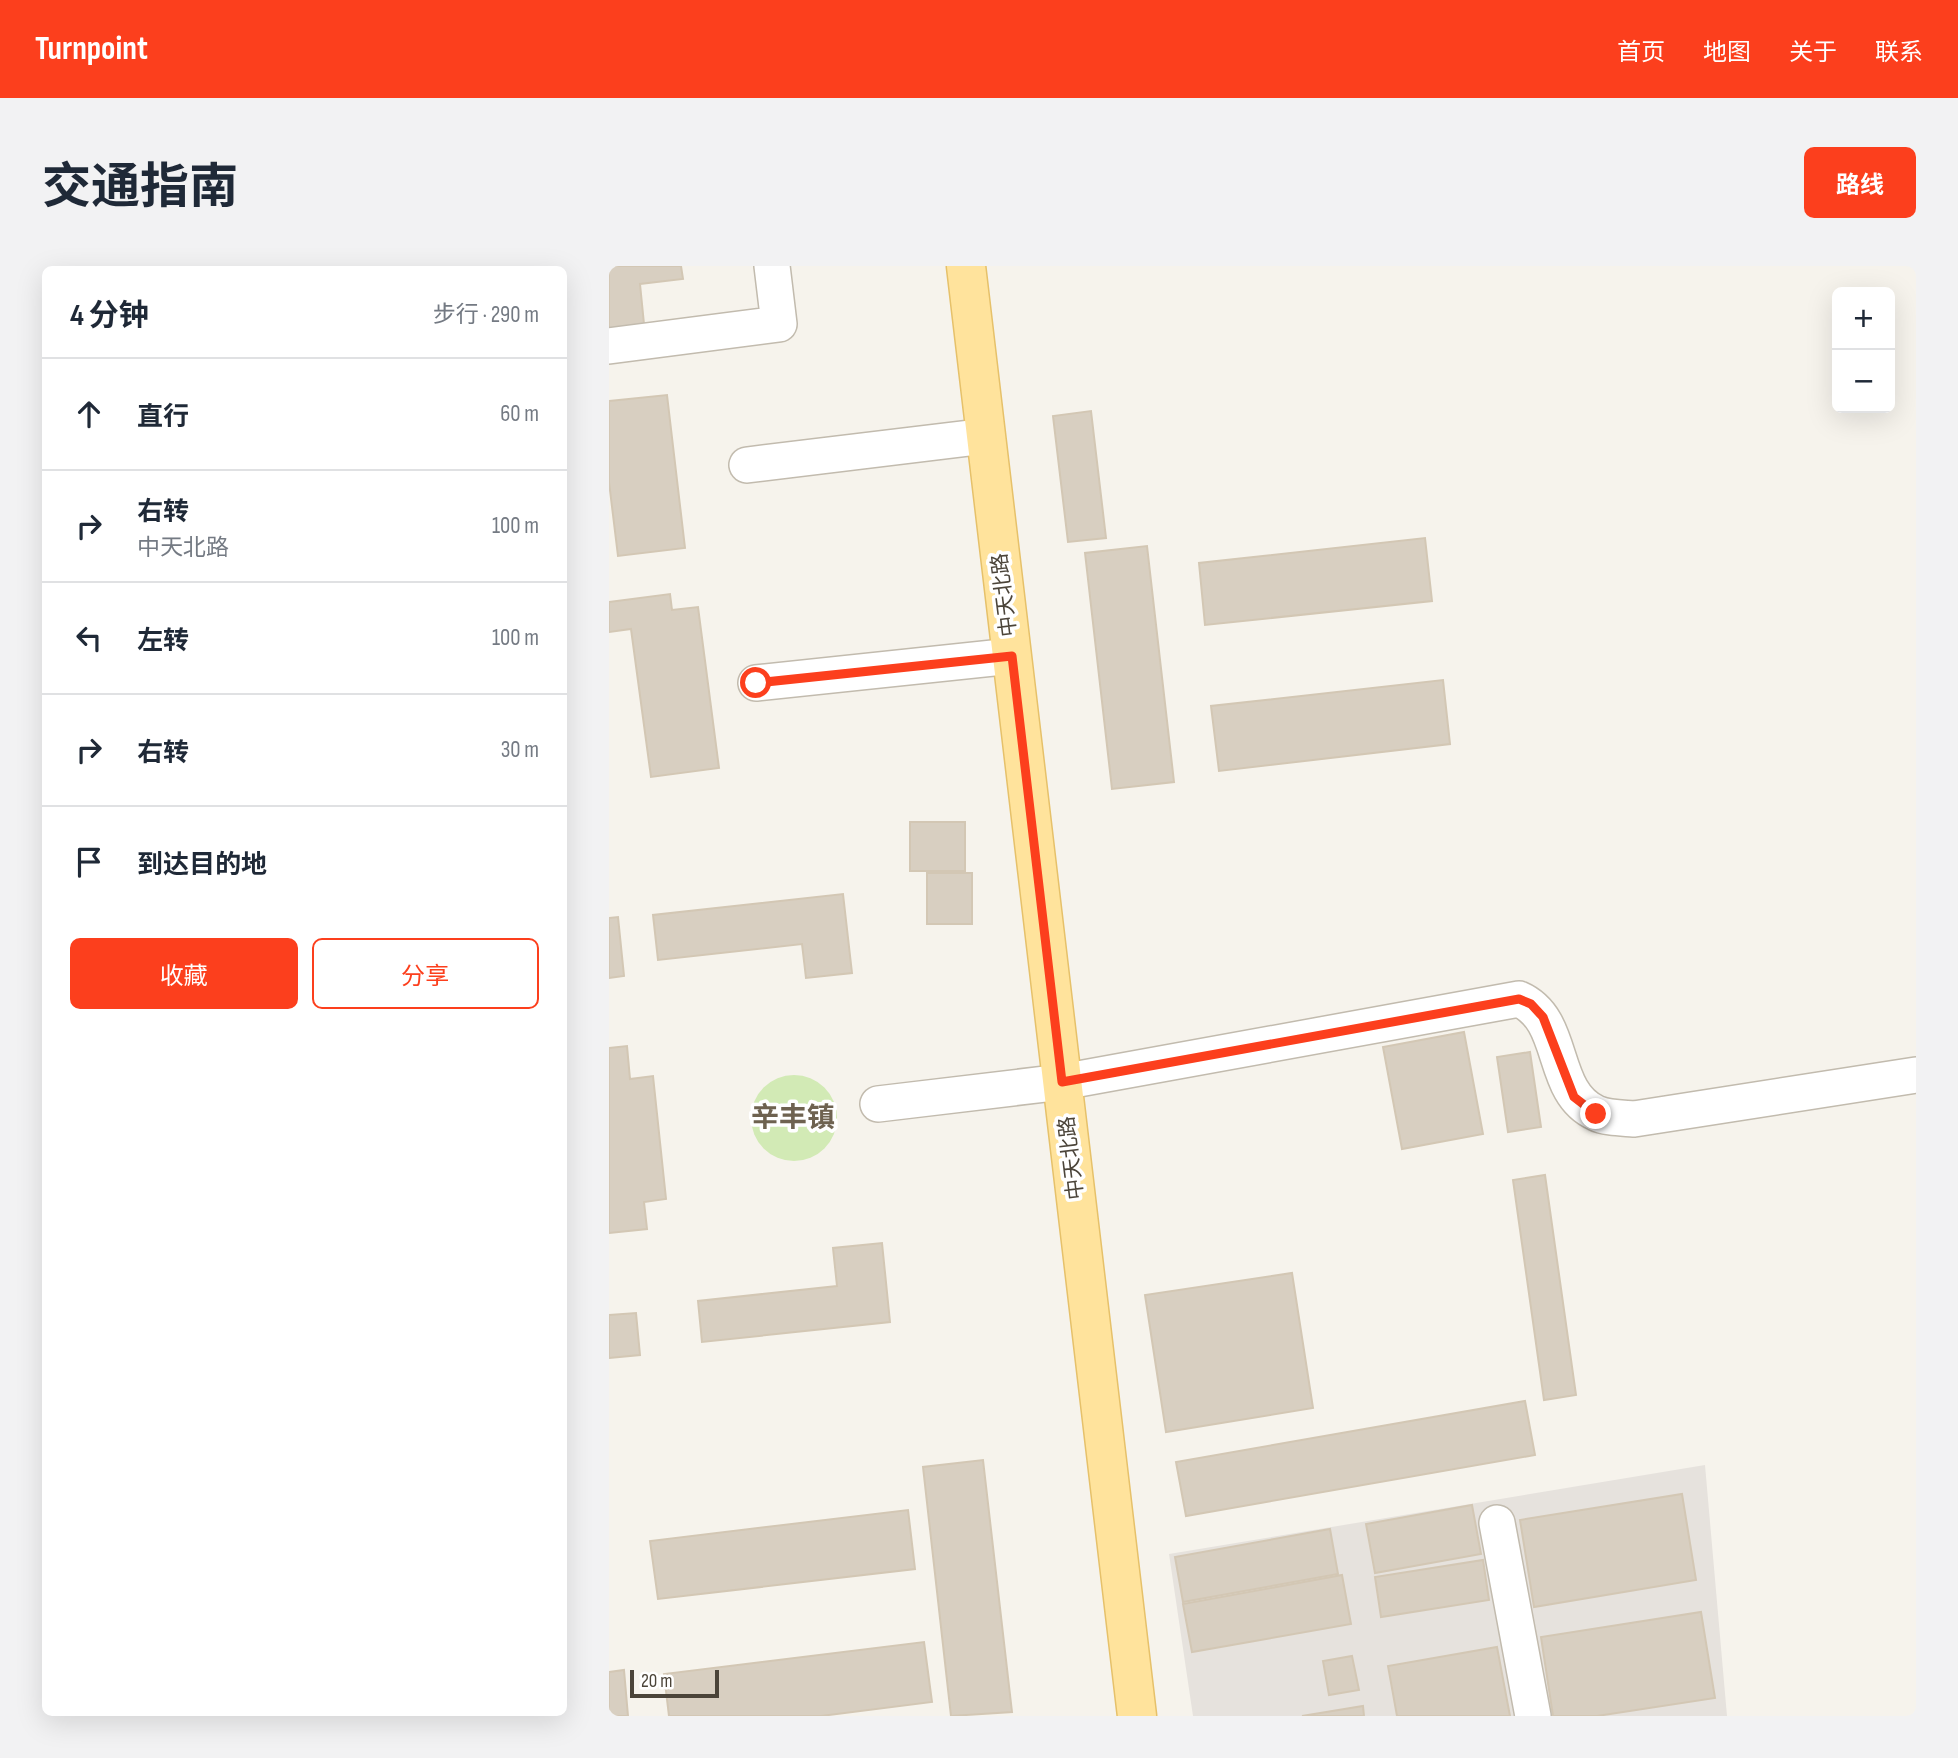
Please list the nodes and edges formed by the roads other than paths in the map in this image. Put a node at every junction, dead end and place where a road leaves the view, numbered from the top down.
1 (772, 266) edge
2 (965, 266) edge
3 (609, 346) edge
4 (986, 436) junction
5 (747, 465) dead end
6 (1012, 656) junction
7 (756, 683) dead end
8 (1916, 1075) edge
9 (1062, 1082) junction
10 (878, 1104) dead end
11 (1497, 1523) dead end
12 (1137, 1716) edge
13 (1533, 1716) edge

1 - 3 street
2 - 4 main road, 中天北路
4 - 5 street
4 - 6 main road, 中天北路
6 - 7 street
6 - 9 main road, 中天北路
8 - 9 street
9 - 10 street
9 - 12 main road, 中天北路
11 - 13 street

